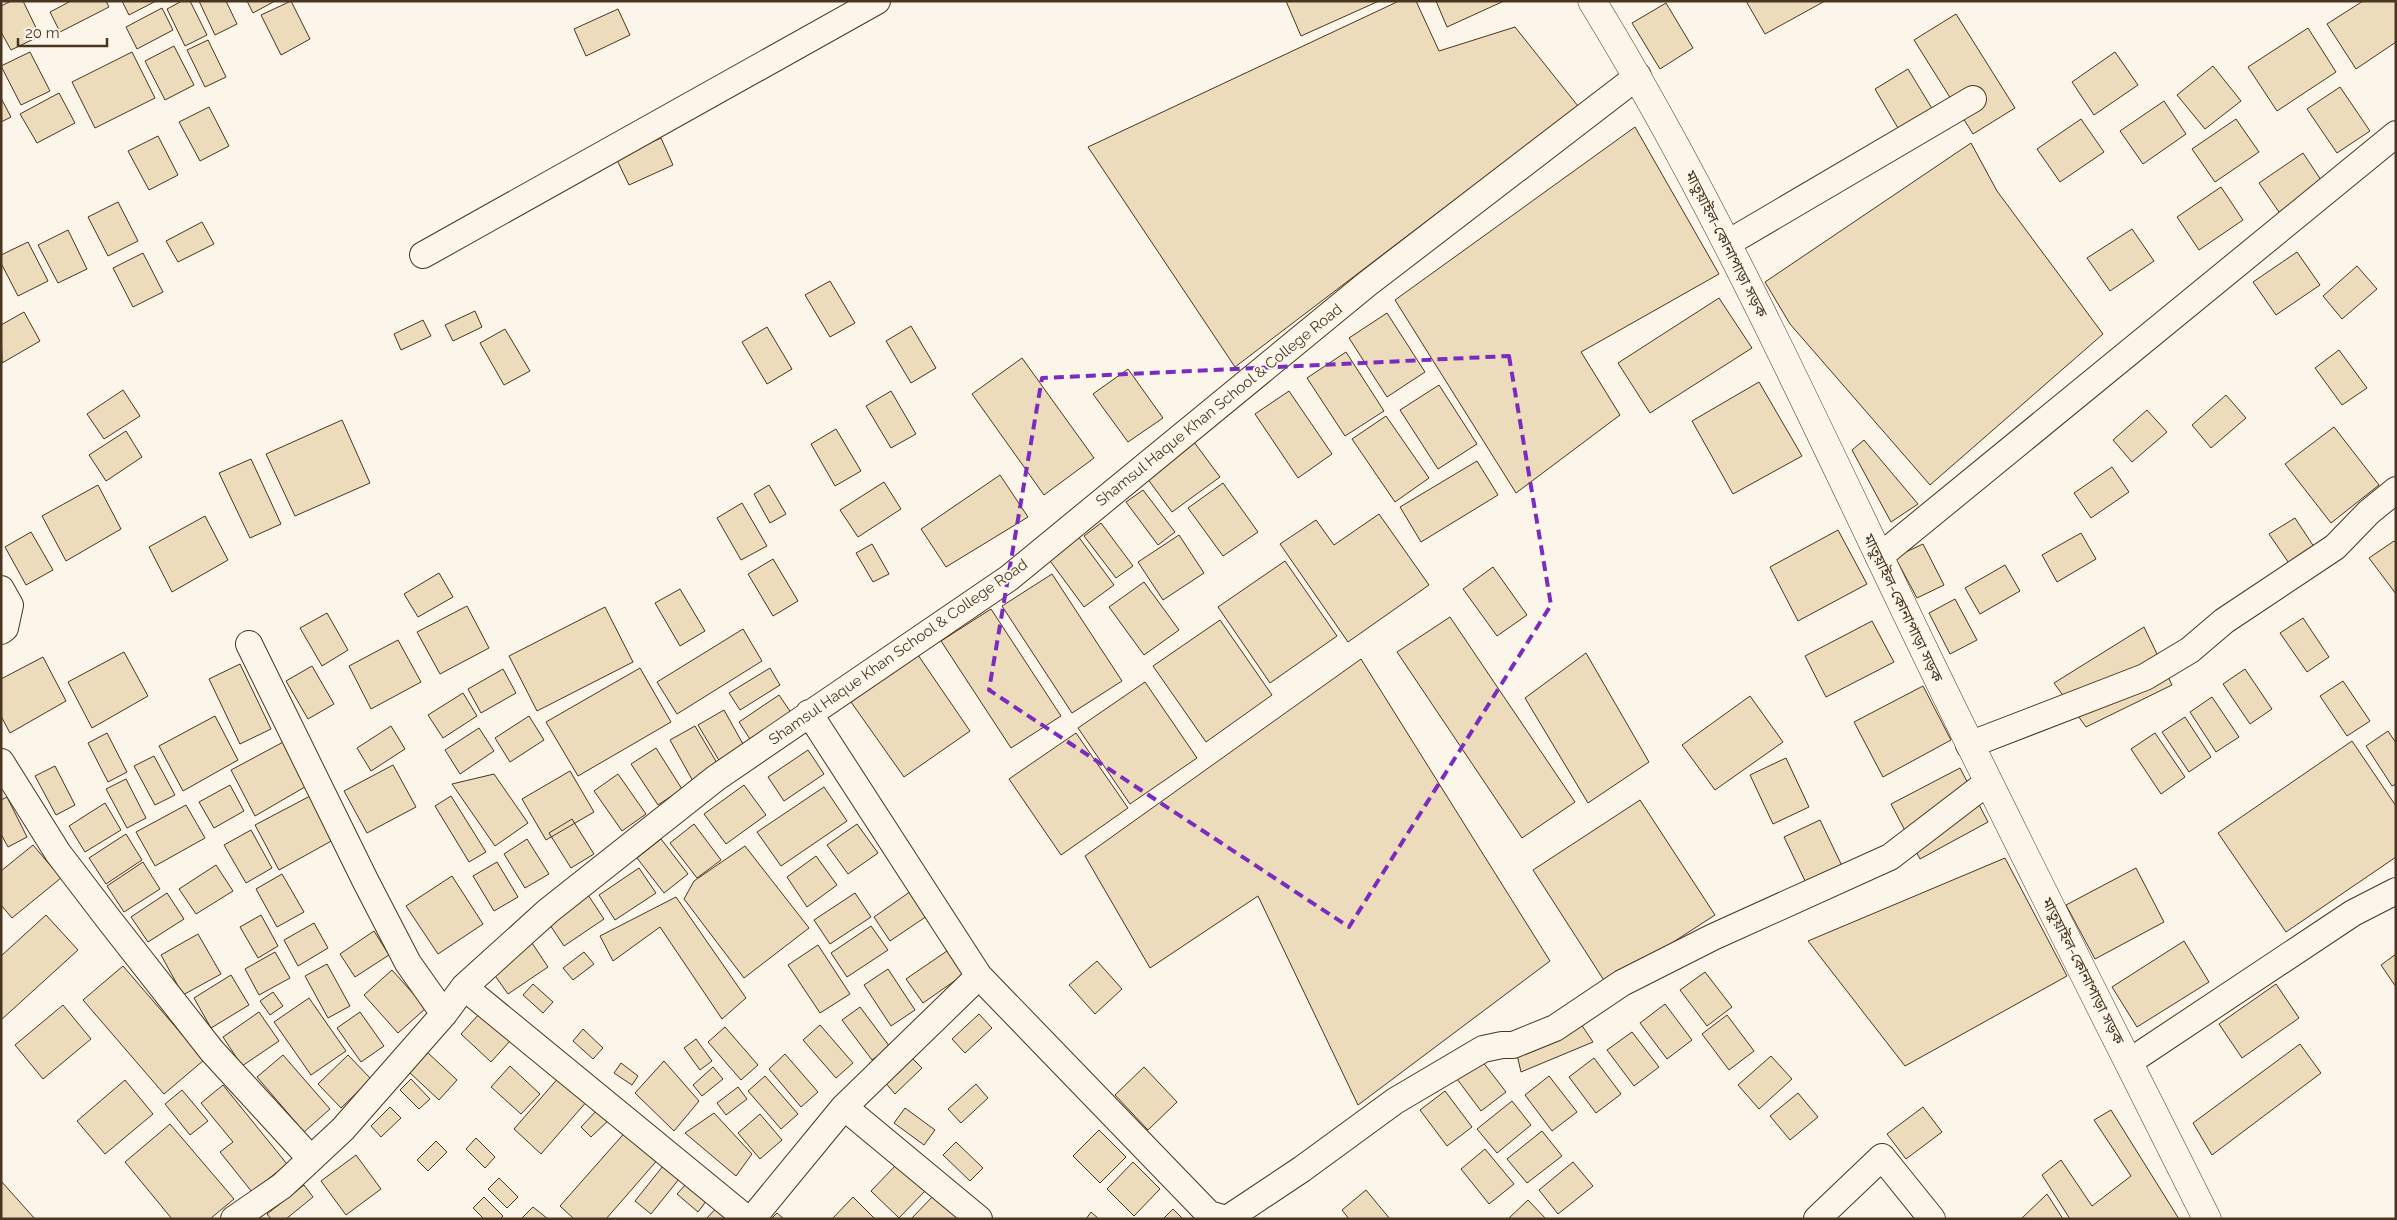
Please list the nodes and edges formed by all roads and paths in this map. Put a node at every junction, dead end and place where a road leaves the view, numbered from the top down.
1 (877, 1) edge
2 (1592, 1) edge
3 (1638, 76) junction
4 (1973, 99) dead end
5 (2396, 134) edge
6 (1728, 243) junction
7 (423, 255) dead end
8 (2396, 490) edge
9 (1879, 556) junction
10 (1, 589) edge
11 (1, 631) edge
12 (248, 644) dead end
13 (809, 713) junction
14 (1969, 745) junction
15 (1, 762) edge
16 (1988, 782) junction
17 (2396, 891) edge
18 (979, 976) junction
19 (464, 987) junction
20 (444, 1014) junction
21 (2129, 1062) junction
22 (844, 1107) junction
23 (311, 1159) junction
24 (234, 1219) edge
25 (747, 1219) edge
26 (752, 1219) edge
27 (979, 1219) edge
28 (1226, 1219) edge
29 (1817, 1219) edge
30 (1932, 1219) edge
31 (2207, 1219) edge

1 - 7 street
2 - 3 main road, মাতুয়াইল-কোনাপাড়া সড়ক
3 - 6 main road, মাতুয়াইল-কোনাপাড়া সড়ক
3 - 13 street, Shamsul Haque Khan School & College Road
4 - 6 street
5 - 9 street
6 - 9 main road, মাতুয়াইল-কোনাপাড়া সড়ক
8 - 14 street
9 - 14 main road, মাতুয়াইল-কোনাপাড়া সড়ক
10 - 11 street
12 - 20 street
13 - 18 street
13 - 19 street, Shamsul Haque Khan School & College Road
14 - 16 main road, মাতুয়াইল-কোনাপাড়া সড়ক
15 - 23 street
16 - 21 main road, মাতুয়াইল-কোনাপাড়া সড়ক
16 - 28 street
17 - 21 street
18 - 22 street
18 - 28 street
19 - 20 street, Shamsul Haque Khan School & College Road
19 - 25 street
20 - 23 street, Shamsul Haque Khan School & College Road
21 - 31 main road, মাতুয়াইল-কোনাপাড়া সড়ক
22 - 26 street
22 - 27 street
23 - 24 street, Shamsul Haque Khan School & College Road
29 - 30 street

